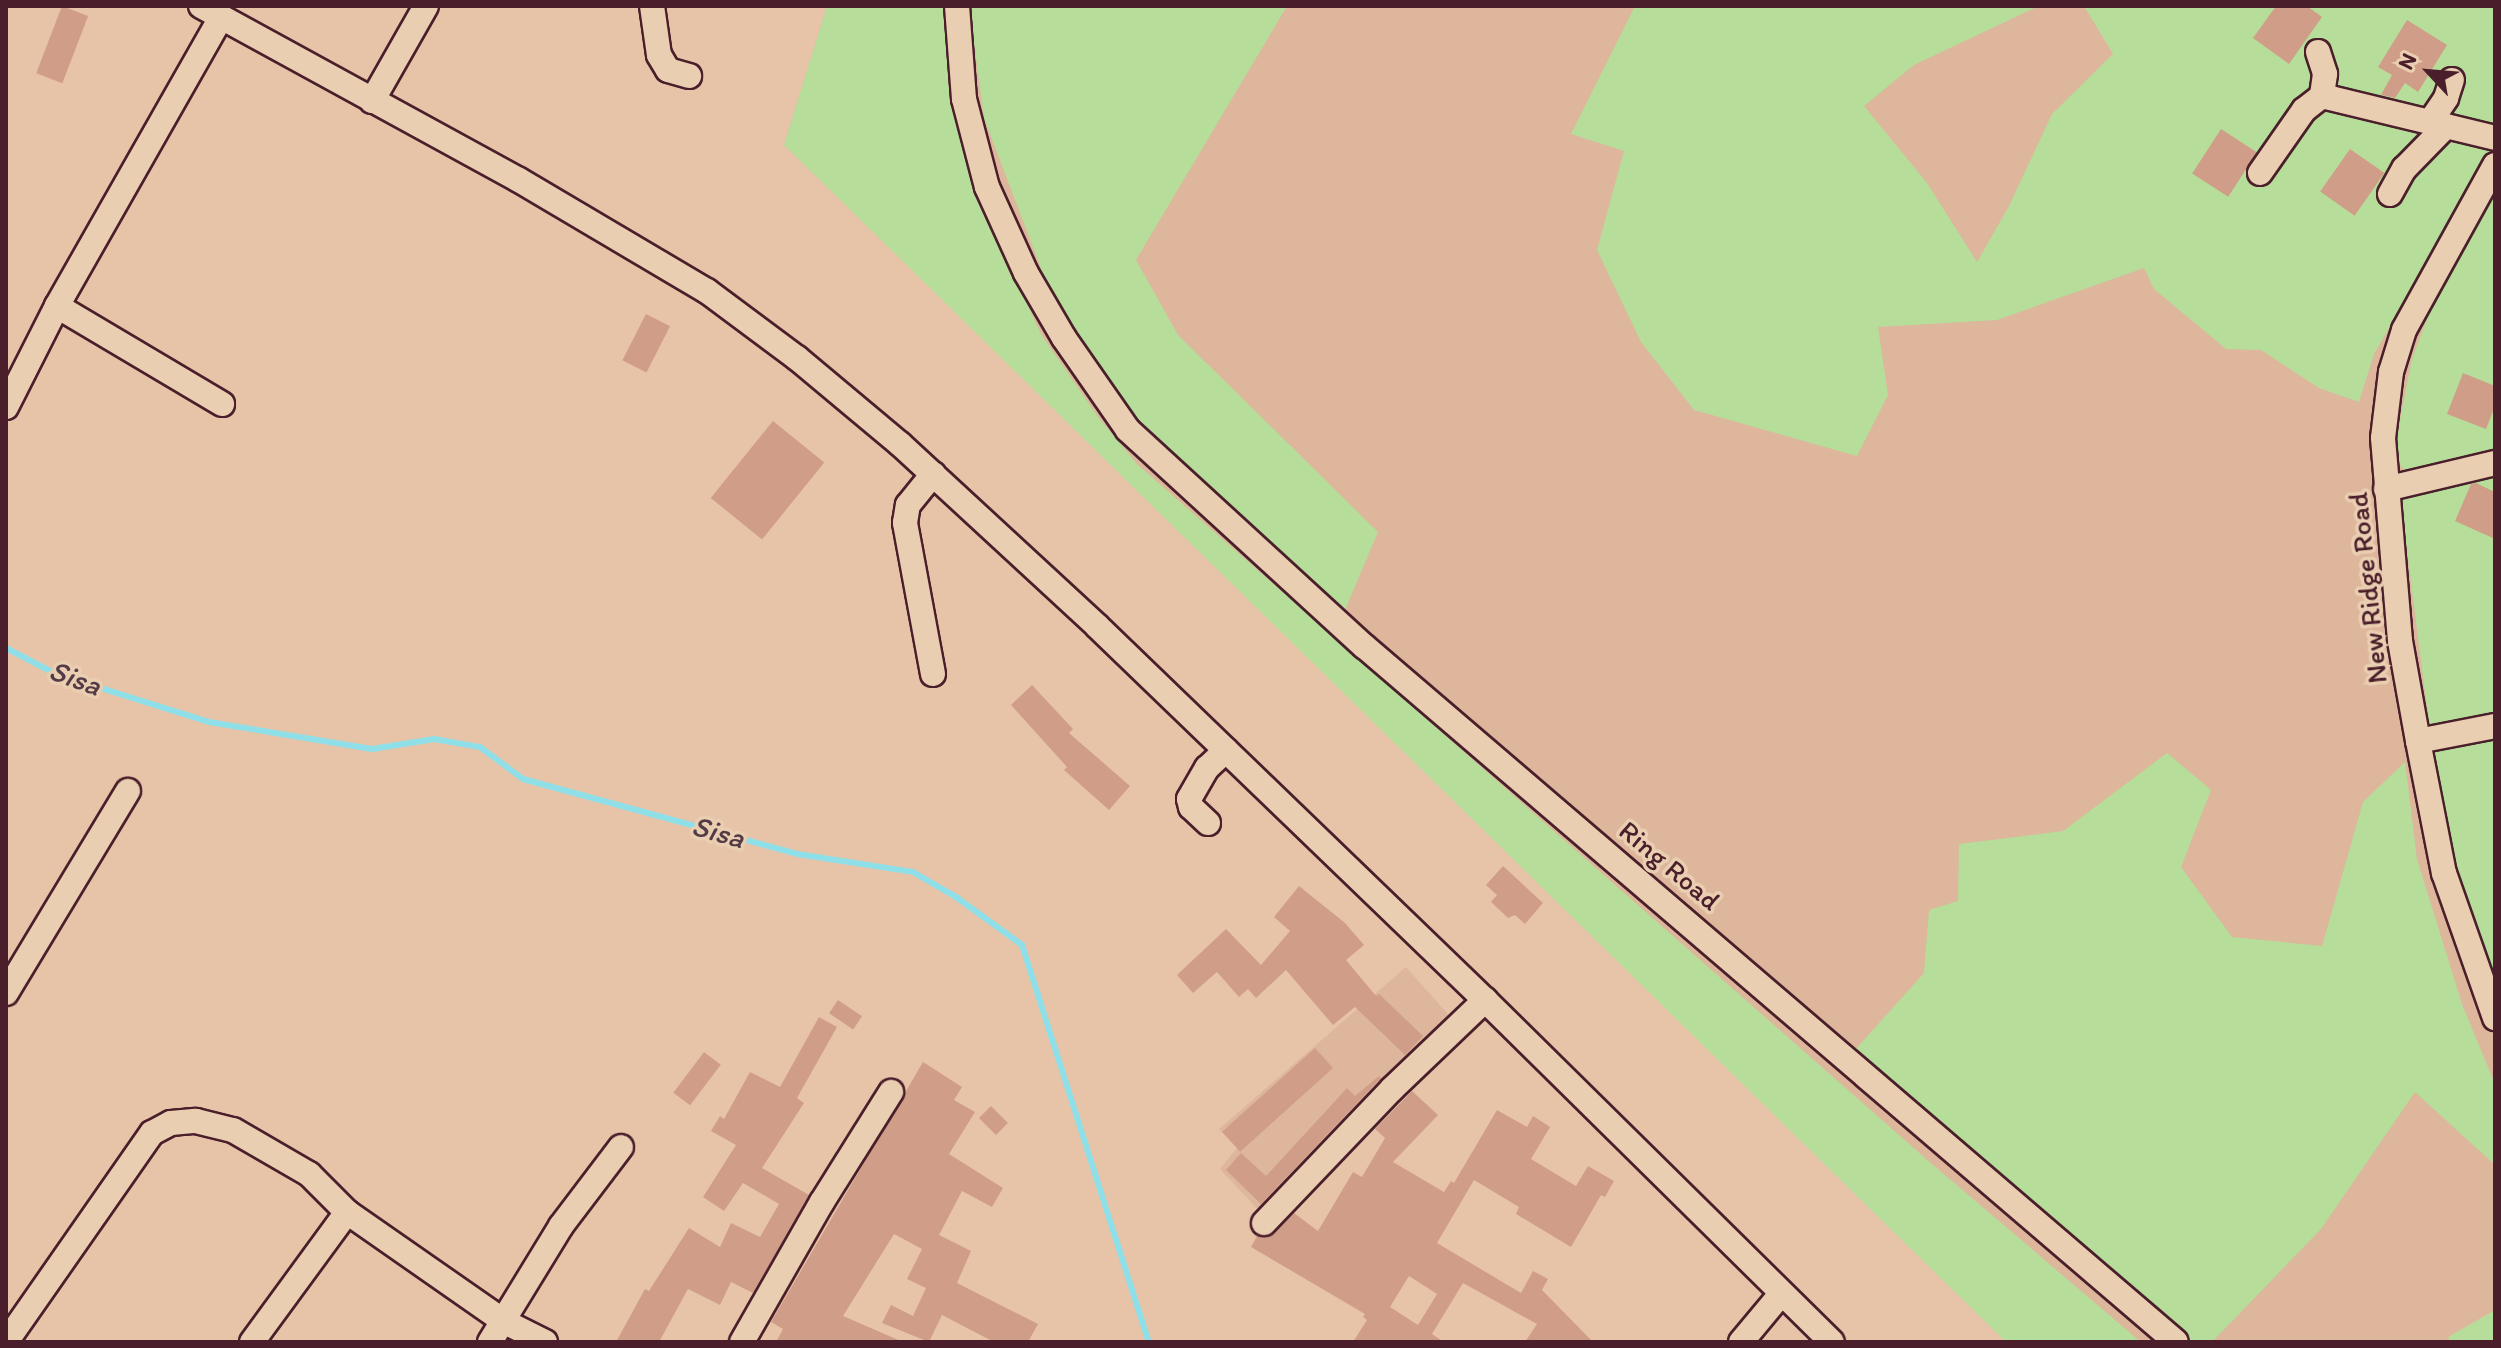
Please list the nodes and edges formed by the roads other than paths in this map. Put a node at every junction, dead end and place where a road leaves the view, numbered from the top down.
1 (426, 6) edge
2 (652, 6) edge
3 (957, 6) edge
4 (211, 12) edge
5 (2318, 52) dead end
6 (689, 76) dead end
7 (2452, 80) dead end
8 (2322, 96) junction
9 (372, 101) junction
10 (2438, 124) junction
11 (2495, 138) edge
12 (2495, 165) edge
13 (2260, 173) dead end
14 (2390, 194) dead end
15 (57, 306) junction
16 (222, 404) dead end
17 (6, 407) edge
18 (2495, 463) edge
19 (933, 474) junction
20 (2386, 489) junction
21 (933, 674) dead end
22 (2495, 726) edge
23 (2418, 741) junction
24 (1226, 750) junction
25 (128, 791) dead end
26 (1208, 823) dead end
27 (2491, 992) edge
28 (6, 993) edge
29 (1485, 1000) junction
30 (2495, 1018) edge
31 (891, 1092) dead end
32 (621, 1147) dead end
33 (347, 1212) junction
34 (1264, 1223) dead end
35 (1781, 1294) junction
36 (503, 1321) junction
37 (6, 1342) edge
38 (252, 1342) edge
39 (490, 1342) edge
40 (545, 1342) edge
41 (742, 1342) edge
42 (1741, 1342) edge
43 (1832, 1342) edge
44 (2176, 1342) edge

1 - 9 street
2 - 6 street
3 - 44 street, Ring Road
4 - 9 street
4 - 15 street
5 - 8 street
7 - 10 street
8 - 10 street
8 - 13 street
9 - 19 street
10 - 11 street
10 - 14 street
12 - 20 street, New Ridge Road
15 - 16 street
15 - 17 street
18 - 20 street
19 - 21 street
19 - 24 street
20 - 23 street, New Ridge Road
22 - 23 street
23 - 27 street, New Ridge Road
24 - 26 street
24 - 29 street
25 - 28 street
27 - 30 street, New Ridge Road
29 - 34 street
29 - 35 street
31 - 41 street
32 - 36 street
33 - 36 street
33 - 37 street
33 - 38 street
35 - 42 street
35 - 43 street
36 - 39 street
36 - 40 street

